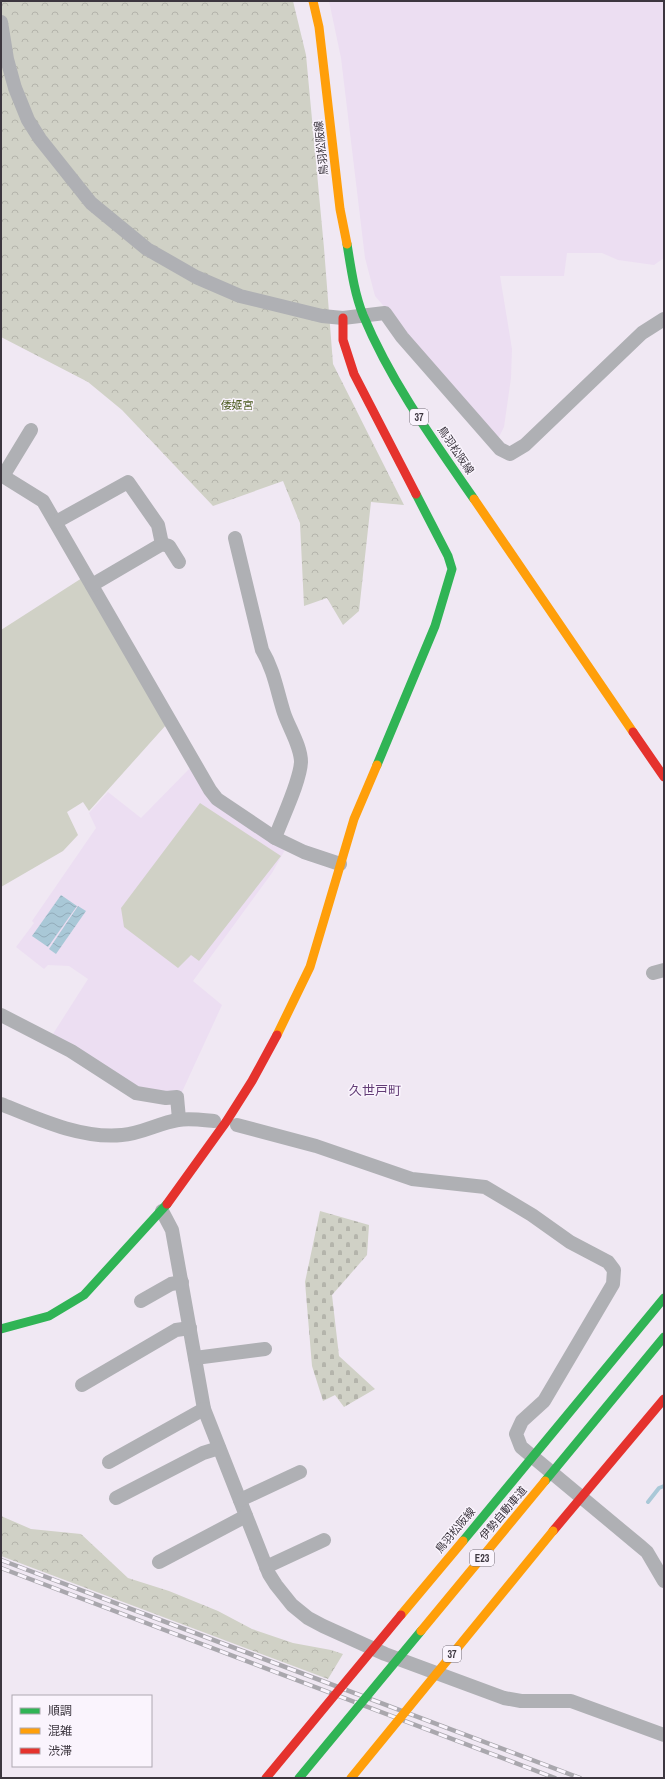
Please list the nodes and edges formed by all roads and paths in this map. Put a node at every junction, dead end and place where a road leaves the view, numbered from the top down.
1 (313, 1) edge
2 (1, 22) edge
3 (363, 314) junction
4 (343, 318) junction
5 (664, 318) edge
6 (31, 430) dead end
7 (2, 476) edge
8 (56, 522) junction
9 (235, 538) dead end
10 (162, 544) junction
11 (179, 562) dead end
12 (92, 585) junction
13 (664, 776) edge
14 (275, 838) junction
15 (340, 864) junction
16 (1, 1015) edge
17 (1, 1104) edge
18 (179, 1119) junction
19 (214, 1121) dead end
20 (237, 1125) dead end
21 (162, 1211) junction
22 (182, 1282) junction
23 (664, 1298) edge
24 (141, 1301) dead end
25 (190, 1328) junction
26 (1, 1329) edge
27 (664, 1337) edge
28 (265, 1349) dead end
29 (195, 1358) junction
30 (82, 1385) dead end
31 (664, 1399) edge
32 (204, 1409) junction
33 (219, 1448) junction
34 (533, 1455) junction
35 (109, 1462) dead end
36 (300, 1472) dead end
37 (567, 1473) dead end
38 (557, 1485) dead end
39 (582, 1496) junction
40 (116, 1498) dead end
41 (240, 1500) junction
42 (246, 1516) junction
43 (324, 1540) dead end
44 (159, 1562) dead end
45 (266, 1567) junction
46 (664, 1581) edge
47 (416, 1656) dead end
48 (406, 1668) dead end
49 (664, 1735) edge
50 (266, 1778) edge
51 (299, 1778) edge
52 (351, 1778) edge

1 - 3 main road, 鳥羽松阪線 / 37
2 - 4 street
3 - 4 street
3 - 5 street
3 - 13 main road, 鳥羽松阪線 / 37
4 - 15 main road
6 - 7 street
7 - 8 street
8 - 10 street
8 - 12 street
9 - 14 street
10 - 11 street
10 - 12 street
12 - 14 street
14 - 15 street
15 - 21 main road
16 - 18 street
17 - 18 street
18 - 19 street
20 - 34 street
21 - 22 street
21 - 26 main road
22 - 24 street
22 - 25 street
23 - 34 main road, 鳥羽松阪線
25 - 29 street
25 - 30 street
27 - 51 main road, 伊勢自動車道 / E23, bridge
28 - 29 street
29 - 32 street
31 - 39 main road, 37
32 - 33 street
32 - 35 street
33 - 40 street
33 - 41 street
34 - 39 street
34 - 50 main road, 鳥羽松阪線, bridge
36 - 41 street
37 - 38 main road
39 - 46 street
39 - 52 main road, 37, bridge
41 - 42 street
42 - 44 street
42 - 45 street
43 - 45 street
45 - 49 street
47 - 48 main road

